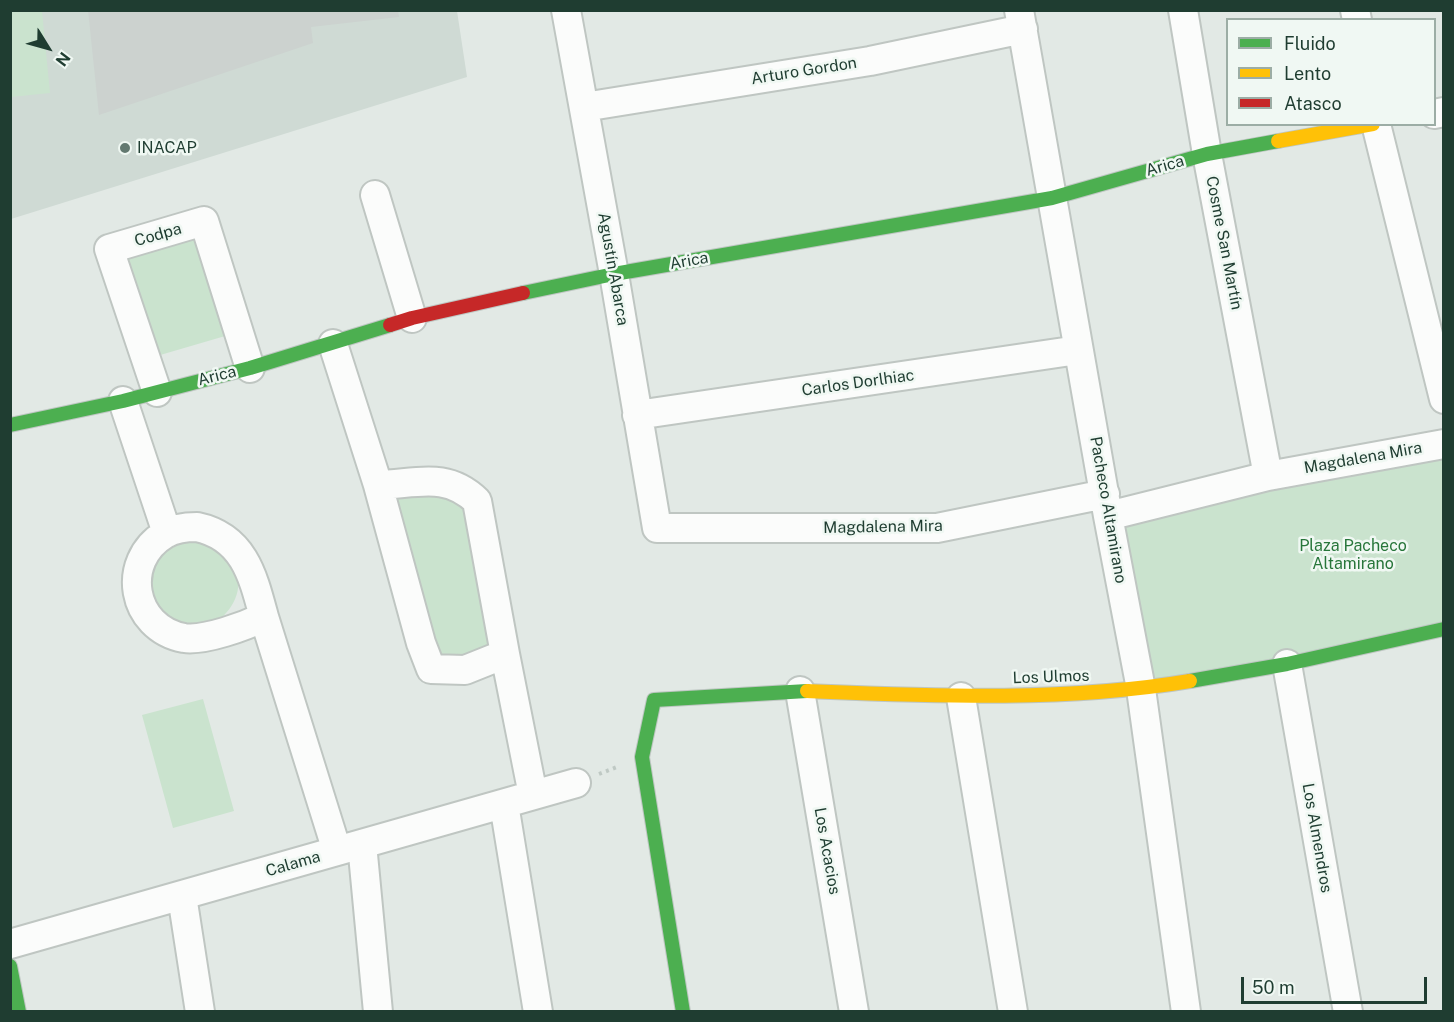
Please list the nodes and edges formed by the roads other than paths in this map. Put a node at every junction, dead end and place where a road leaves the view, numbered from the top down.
1 (566, 10) edge
2 (1183, 10) edge
3 (1021, 20) edge
4 (584, 107) junction
5 (1364, 126) edge
6 (1375, 126) edge
7 (1207, 154) junction
8 (375, 195) dead end
9 (1052, 198) junction
10 (614, 274) junction
11 (412, 318) junction
12 (333, 344) junction
13 (1078, 350) junction
14 (250, 368) junction
15 (157, 392) junction
16 (1443, 399) edge
17 (123, 401) junction
18 (637, 415) junction
19 (10, 425) edge
20 (1443, 444) edge
21 (1268, 476) junction
22 (378, 485) junction
23 (1107, 505) junction
24 (657, 528) joint
25 (166, 533) junction
26 (264, 617) junction
27 (1443, 628) edge
28 (504, 654) junction
29 (1287, 664) junction
30 (1141, 689) junction
31 (800, 691) junction
32 (961, 697) junction
33 (576, 783) road end
34 (533, 795) junction
35 (504, 804) junction
36 (350, 848) junction
37 (182, 896) junction
38 (10, 944) edge
39 (10, 966) edge
40 (19, 1011) edge
41 (200, 1011) edge
42 (378, 1011) edge
43 (538, 1011) edge
44 (683, 1011) edge
45 (854, 1011) edge
46 (1013, 1011) edge
47 (1186, 1011) edge
48 (1348, 1011) edge

1 - 4 street, Agustín Abarca
2 - 7 street, Cosme San Martín
3 - 4 street, Arturo Gordon
3 - 9 street, Pacheco Altamirano
4 - 10 street, Agustín Abarca
5 - 7 street, Arica
6 - 16 street
7 - 9 street, Arica
7 - 21 street, Cosme San Martín
8 - 11 street
9 - 10 street, Arica
9 - 13 street, Pacheco Altamirano
10 - 11 street, Arica
10 - 18 street, Agustín Abarca
11 - 12 street, Arica
12 - 14 street, Arica
12 - 22 street
13 - 18 street, Carlos Dorlhiac
13 - 23 street, Pacheco Altamirano
14 - 15 street, Arica
14 - 15 street, Codpa
15 - 17 street, Arica
17 - 19 street, Arica
17 - 25 street
18 - 24 street, Agustín Abarca
20 - 21 street, Magdalena Mira
21 - 23 street, Magdalena Mira
22 - 28 street
22 - 28 street
23 - 24 street, Magdalena Mira
23 - 30 street, Pacheco Altamirano
25 - 26 street
25 - 26 street
26 - 36 street
27 - 29 street, Los Ulmos
28 - 34 street
29 - 30 street, Los Ulmos
29 - 48 street, Los Almendros
30 - 32 street, Los Ulmos
30 - 47 street, Pacheco Altamirano
31 - 32 street, Los Ulmos
31 - 44 street, Los Ulmos
31 - 45 street, Los Acacios
32 - 46 street
33 - 34 street, Calama
34 - 35 street, Calama
35 - 36 street, Calama
35 - 43 street
36 - 37 street, Calama
36 - 42 street
37 - 38 street, Calama
37 - 41 street
39 - 40 street

